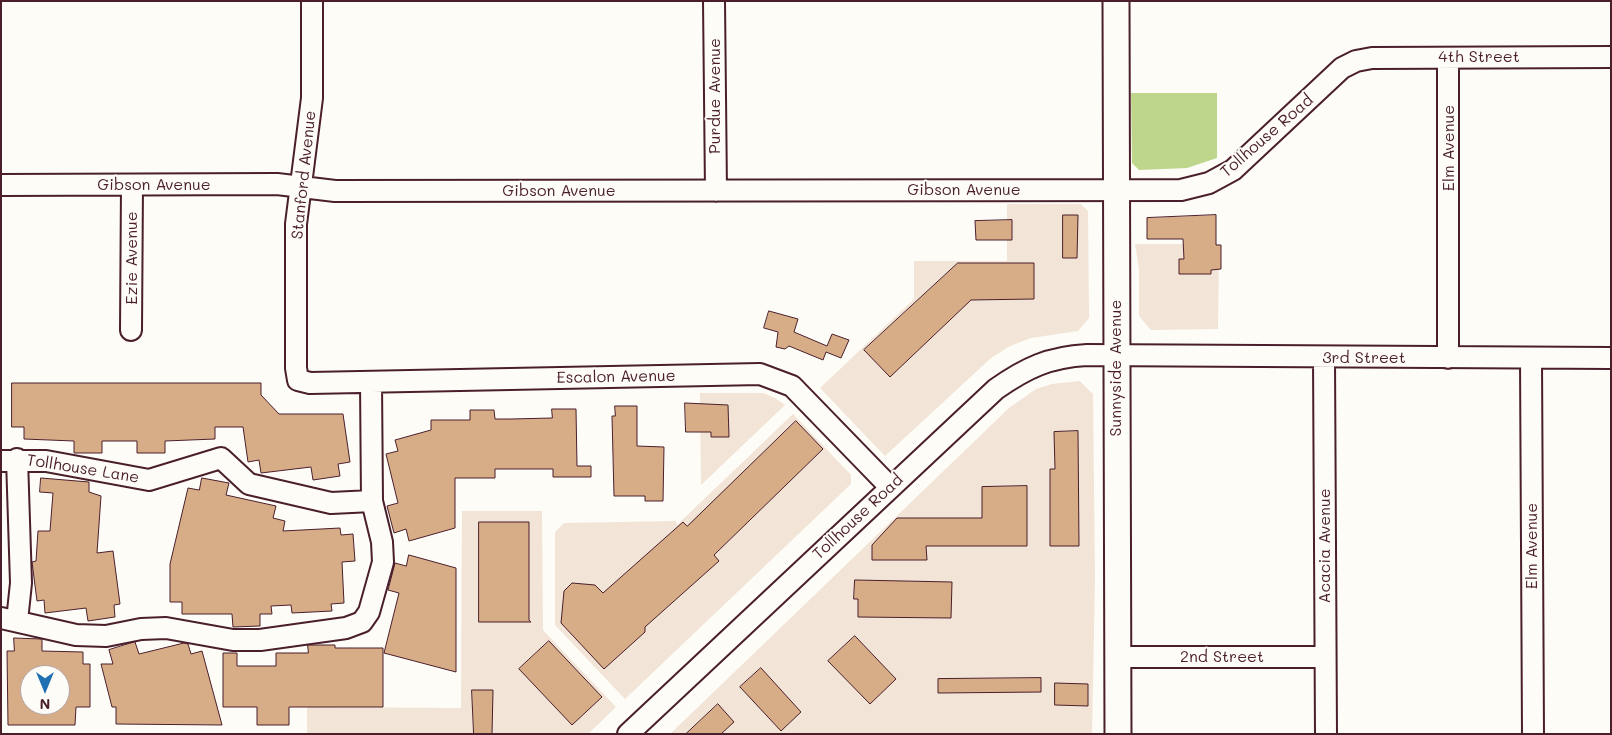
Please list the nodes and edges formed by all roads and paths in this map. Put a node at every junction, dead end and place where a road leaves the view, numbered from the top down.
1 (312, 1) edge
2 (714, 1) edge
3 (1116, 1) edge
4 (1611, 57) edge
5 (1448, 58) junction
6 (1348, 64) joint
7 (1, 185) edge
8 (132, 185) junction
9 (301, 187) junction
10 (1116, 190) junction
11 (716, 191) junction
12 (131, 330) dead end
13 (1116, 356) junction
14 (1324, 358) junction
15 (1448, 358) junction
16 (1611, 358) edge
17 (1531, 359) junction
18 (298, 380) joint
19 (371, 382) junction
20 (9, 460) edge
21 (890, 487) junction
22 (372, 501) junction
23 (9, 620) edge
24 (1119, 657) junction
25 (1326, 658) junction
26 (628, 734) edge
27 (1118, 734) edge
28 (1326, 734) edge
29 (1533, 734) edge

1 - 9 street, Stanford Avenue
2 - 11 street, Purdue Avenue
3 - 10 main road, Sunnyside Avenue
4 - 5 street, 4th Street
5 - 6 street, 4th Street
5 - 15 street, Elm Avenue
6 - 10 street, Tollhouse Road
7 - 8 street, Gibson Avenue
8 - 9 street, Gibson Avenue
8 - 12 street, Ezie Avenue
9 - 11 street, Gibson Avenue
9 - 18 street, Stanford Avenue
10 - 11 street, Gibson Avenue
10 - 13 main road, Sunnyside Avenue
13 - 14 street, 3rd Street
13 - 21 street, Tollhouse Road
13 - 24 main road, Sunnyside Avenue
14 - 15 street, 3rd Street
14 - 25 street, Acacia Avenue
15 - 17 street, 3rd Street
16 - 17 street, 3rd Street
17 - 29 street, Elm Avenue
18 - 19 street, Escalon Avenue
19 - 21 street, Escalon Avenue
19 - 22 street
20 - 22 street, Tollhouse Lane
20 - 23 street, Tollhouse Lane
21 - 26 street, Tollhouse Road
22 - 23 street, Tollhouse Lane
24 - 25 street, 2nd Street
24 - 27 main road, Sunnyside Avenue
25 - 28 street, Acacia Avenue

